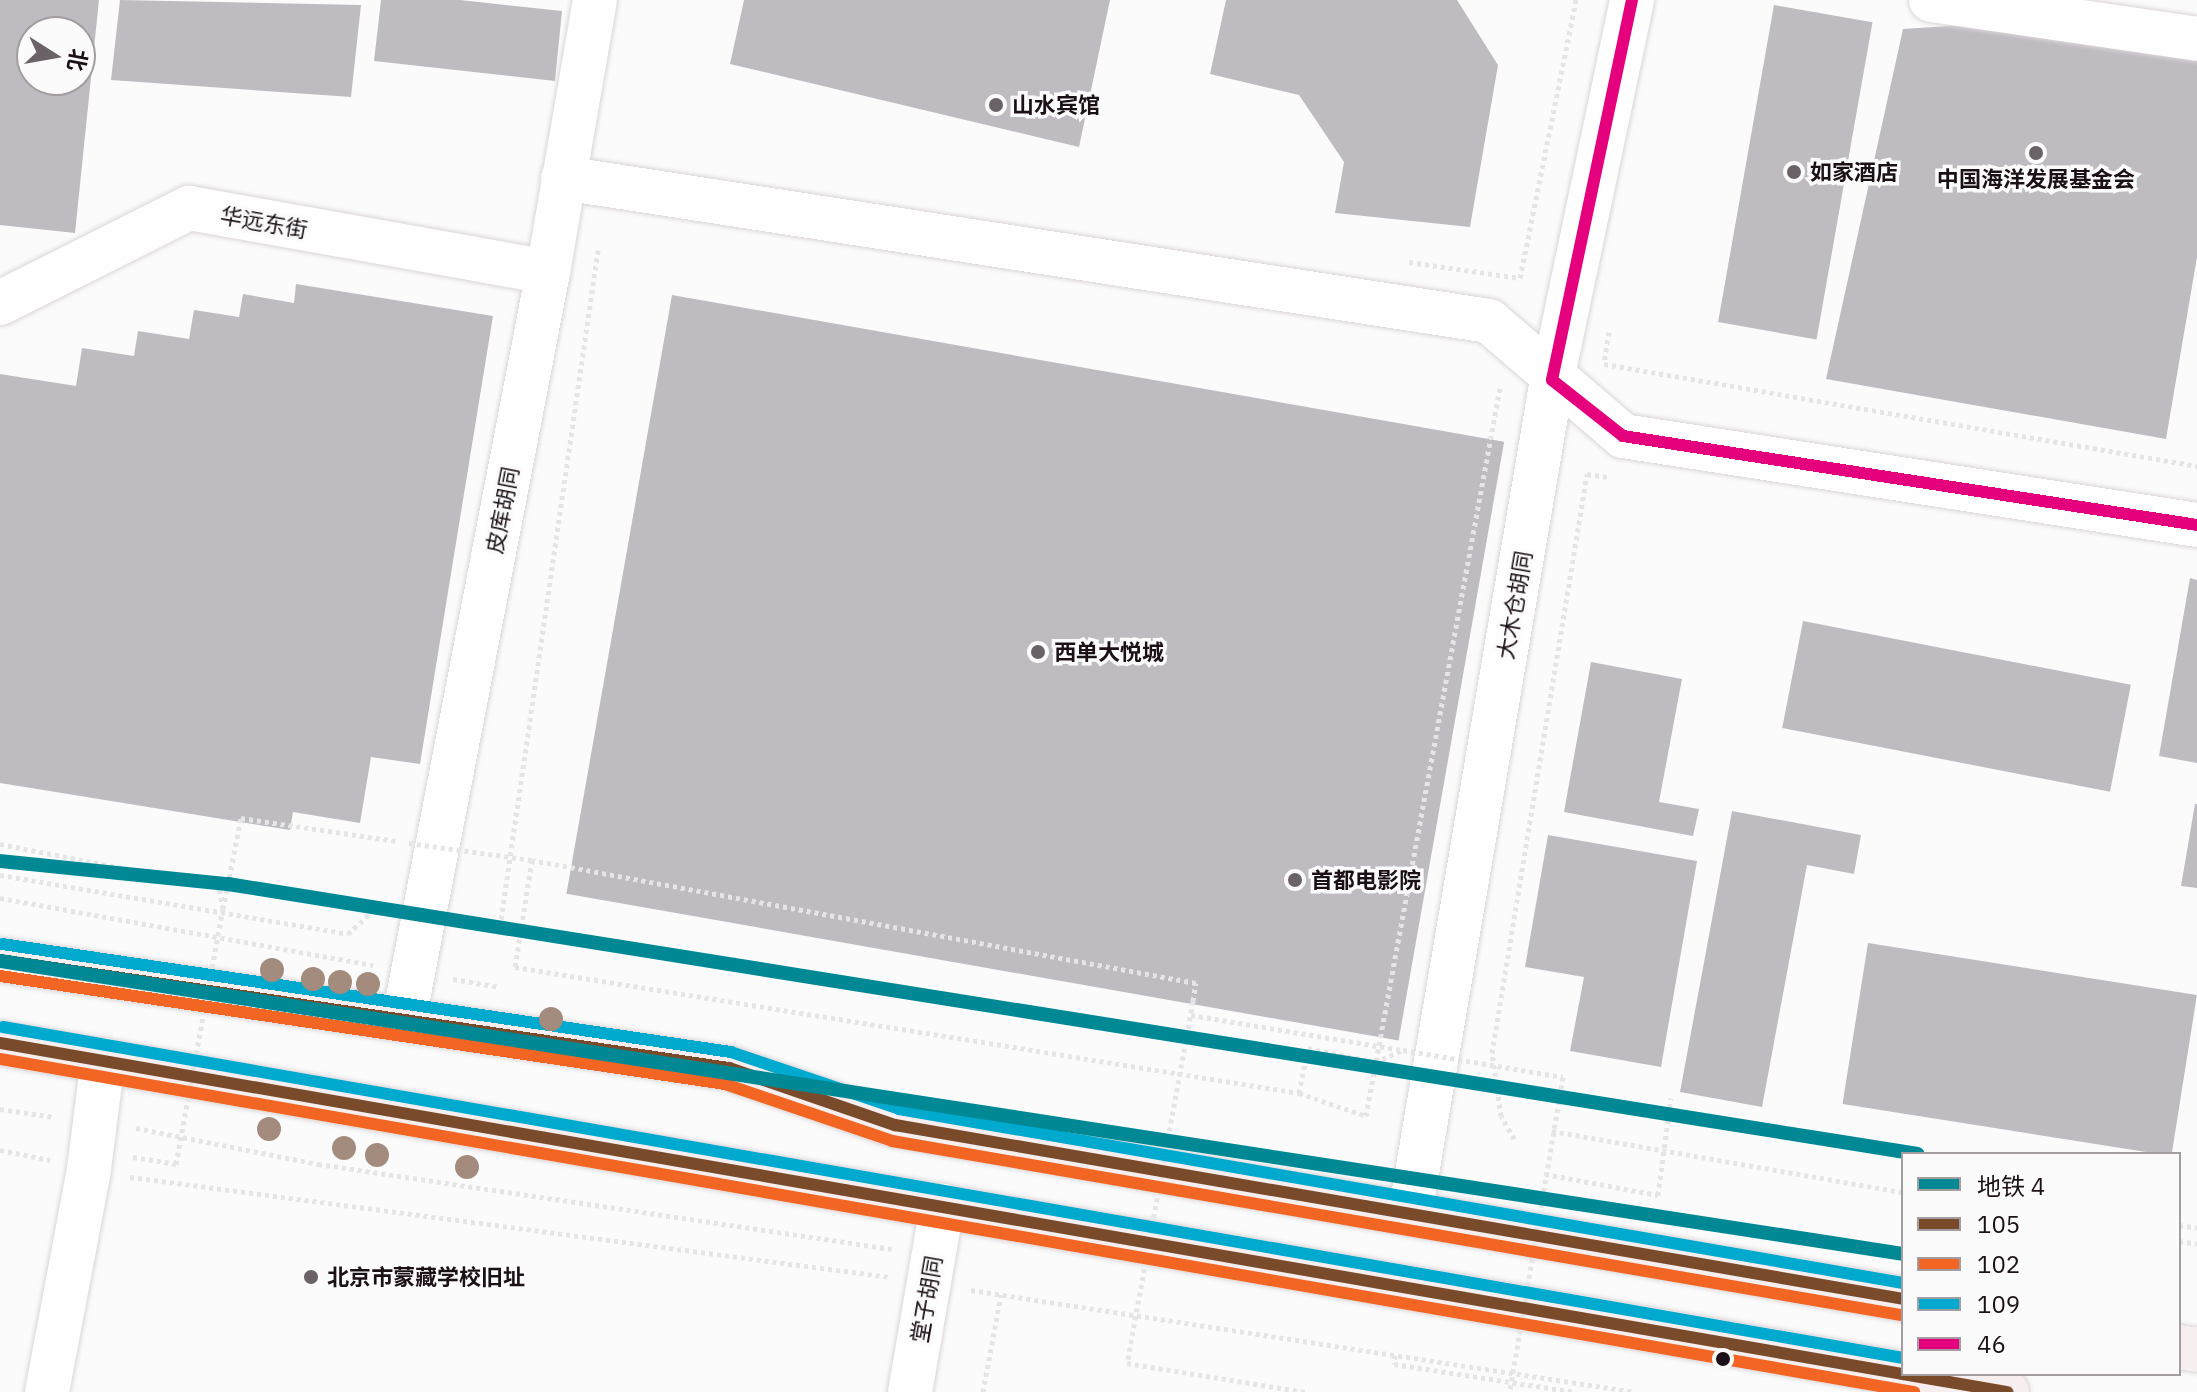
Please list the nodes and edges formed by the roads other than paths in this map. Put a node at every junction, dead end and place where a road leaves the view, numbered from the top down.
1 (595, 0) edge
2 (1632, 0) edge
3 (1931, 0) edge
4 (2197, 39) edge
5 (563, 178) junction
6 (548, 272) junction
7 (0, 303) edge
8 (1552, 380) junction
9 (2197, 525) edge
10 (0, 960) edge
11 (404, 1019) junction
12 (0, 1043) edge
13 (103, 1060) junction
14 (942, 1206) junction
15 (1410, 1214) junction
16 (1901, 1299) edge
17 (1901, 1373) edge
18 (1915, 1376) edge
19 (47, 1392) edge
20 (910, 1392) edge
21 (2007, 1392) edge

1 - 5 street, 皮库胡同
2 - 8 street, 大木仓胡同
3 - 4 street
5 - 6 street, 皮库胡同
5 - 8 street
6 - 7 street, 华远东街
6 - 11 street, 皮库胡同
8 - 9 street
8 - 15 street, 大木仓胡同
10 - 11 main road
11 - 15 main road
12 - 13 main road
13 - 14 main road
13 - 19 street
14 - 17 main road
14 - 20 street, 堂子胡同
15 - 16 main road
18 - 21 main road

